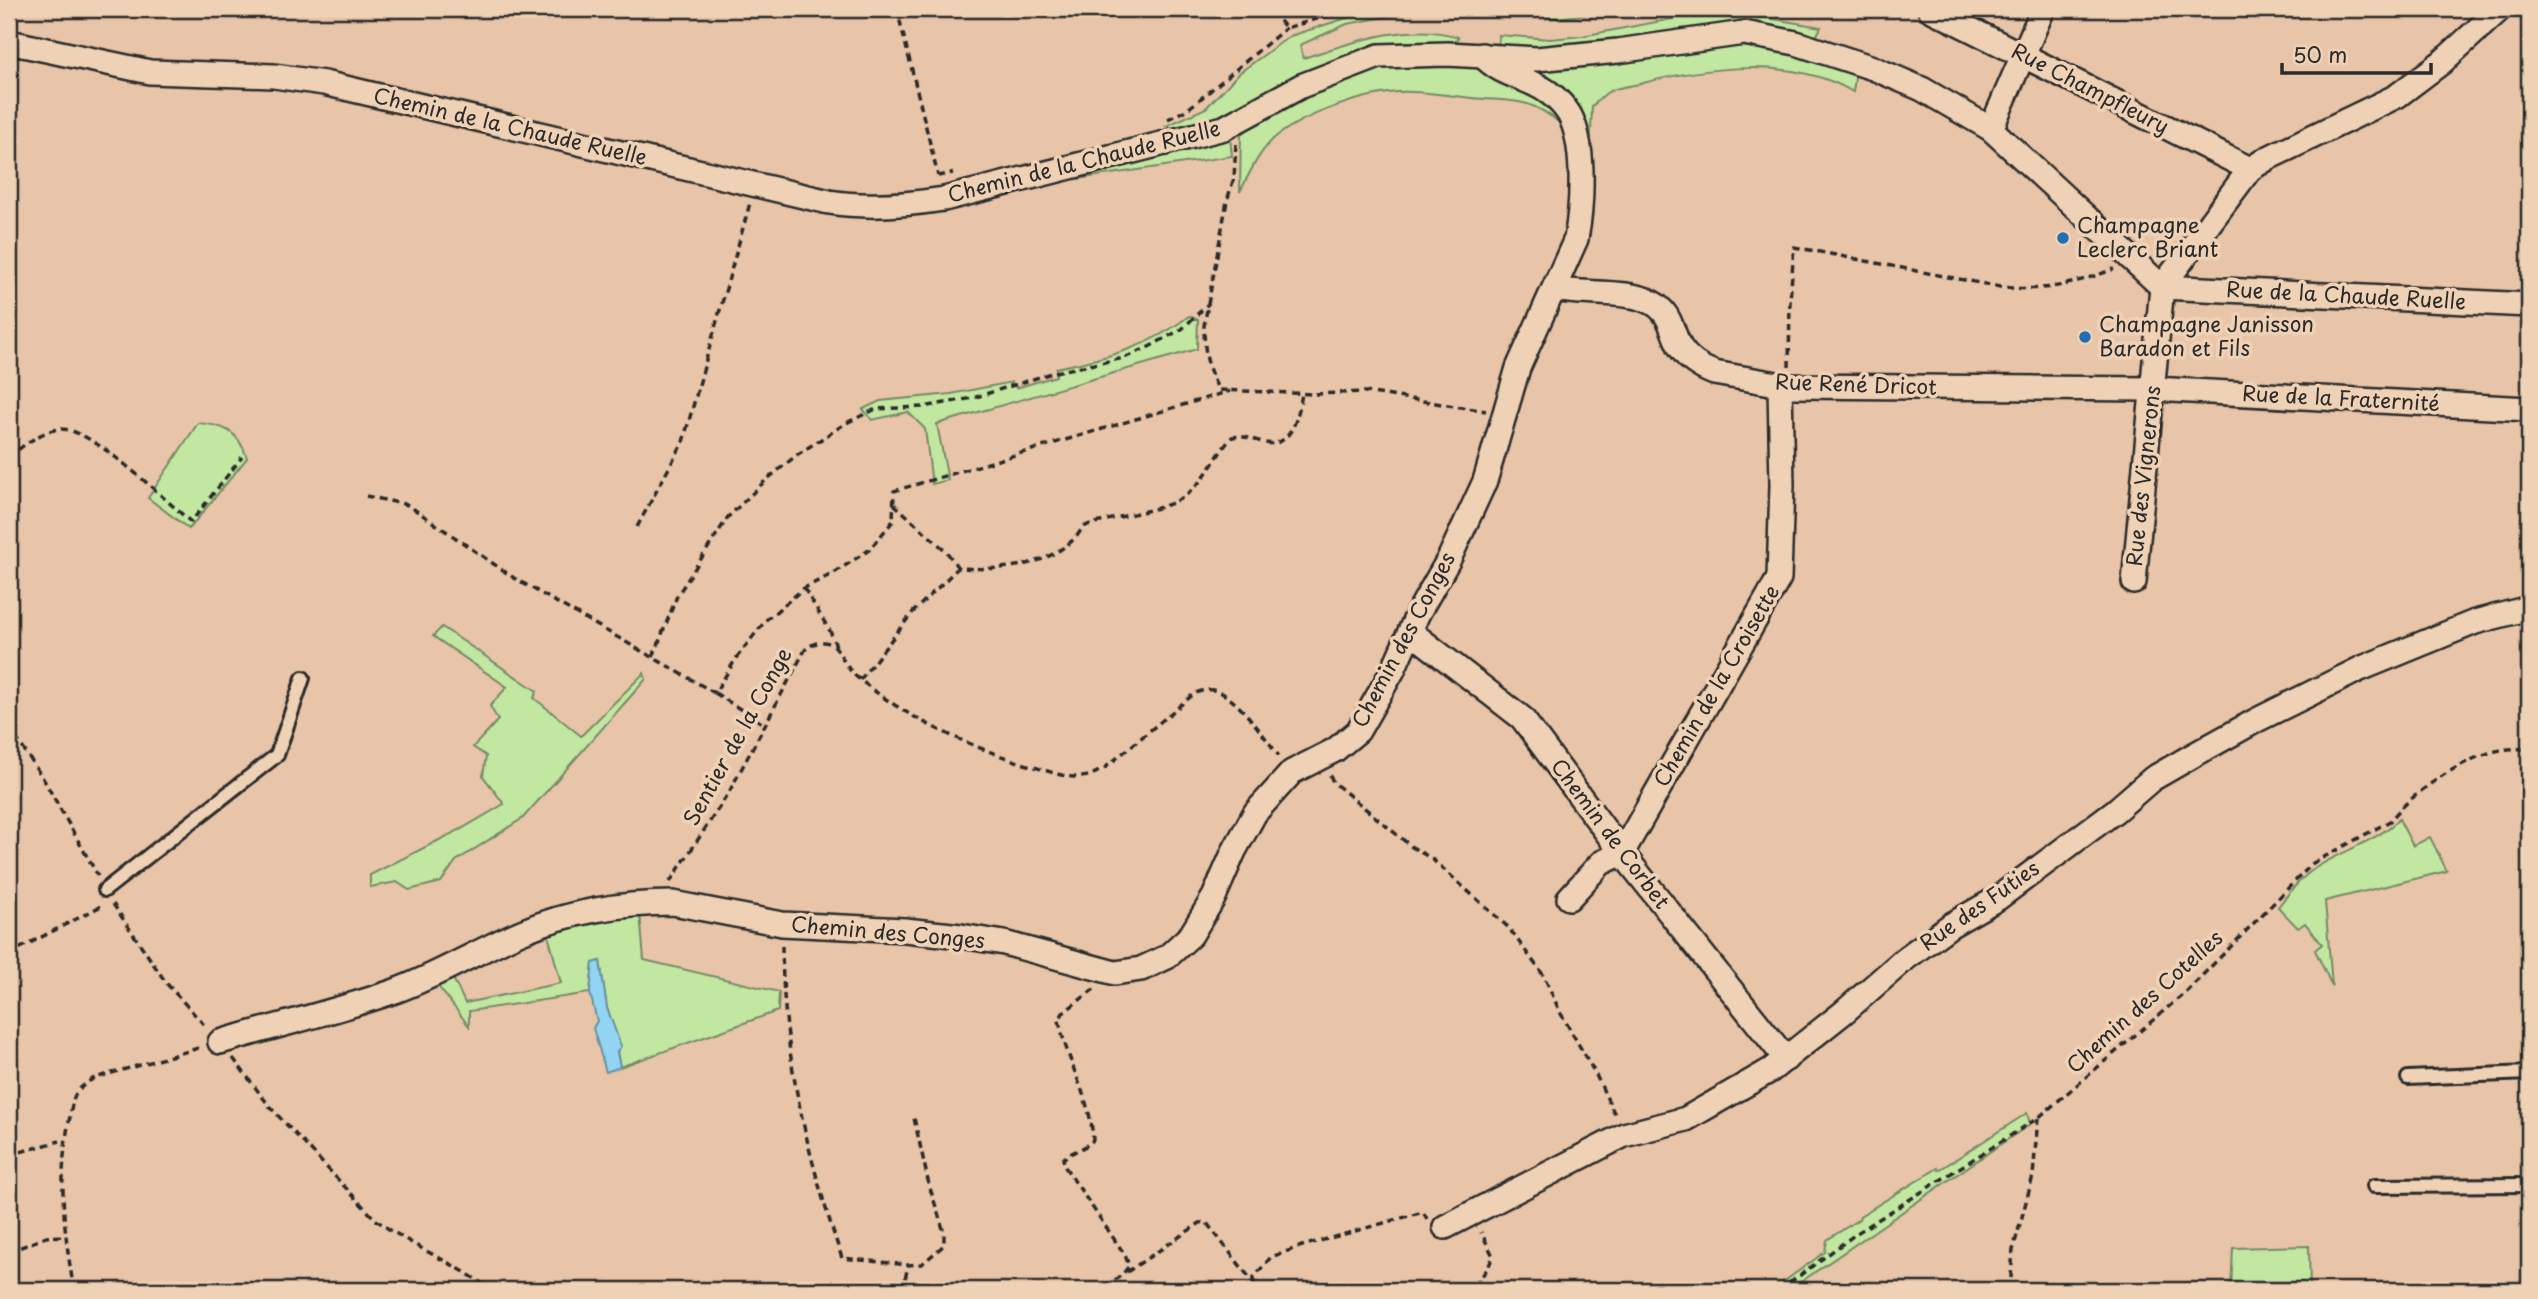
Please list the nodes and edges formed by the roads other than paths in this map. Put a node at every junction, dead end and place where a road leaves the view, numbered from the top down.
1 (1930, 9) edge
2 (2043, 9) edge
3 (2500, 9) edge
4 (9, 42) edge
5 (1482, 55) junction
6 (2023, 56) junction
7 (1992, 130) junction
8 (2250, 169) junction
9 (2162, 287) junction
10 (1554, 289) junction
11 (2529, 305) edge
12 (1784, 386) junction
13 (2153, 389) junction
14 (2529, 409) edge
15 (2134, 582) dead end
16 (2529, 608) edge
17 (1411, 632) junction
18 (303, 678) dead end
19 (1622, 853) junction
20 (108, 895) road end
21 (1569, 898) dead end
22 (220, 1042) road end
23 (1786, 1059) junction
24 (2529, 1073) edge
25 (2408, 1078) dead end
26 (2529, 1185) edge
27 (2374, 1186) dead end
28 (1437, 1224) road end

1 - 6 street, Rue Champfleury
2 - 6 street
3 - 8 street
4 - 5 street, Chemin de la Chaude Ruelle
5 - 7 street, Chemin de la Chaude Ruelle
5 - 10 street, Chemin des Conges
6 - 7 street
6 - 8 street, Rue Champfleury
7 - 9 street, Chemin de la Chaude Ruelle
8 - 9 street
9 - 11 street, Rue de la Chaude Ruelle
9 - 13 street, Rue des Vignerons
10 - 12 street, Rue René Dricot
10 - 17 street, Chemin des Conges
12 - 13 street, Rue René Dricot
12 - 19 street, Chemin de la Croisette
13 - 14 street, Rue de la Fraternité
13 - 15 street, Rue des Vignerons
16 - 23 street, Rue des Futies
17 - 19 street, Chemin de Corbet
17 - 22 street, Chemin des Conges
18 - 20 lane
19 - 21 street
19 - 23 street, Chemin de Corbet
23 - 28 street, Rue des Futies
24 - 25 lane
26 - 27 lane

